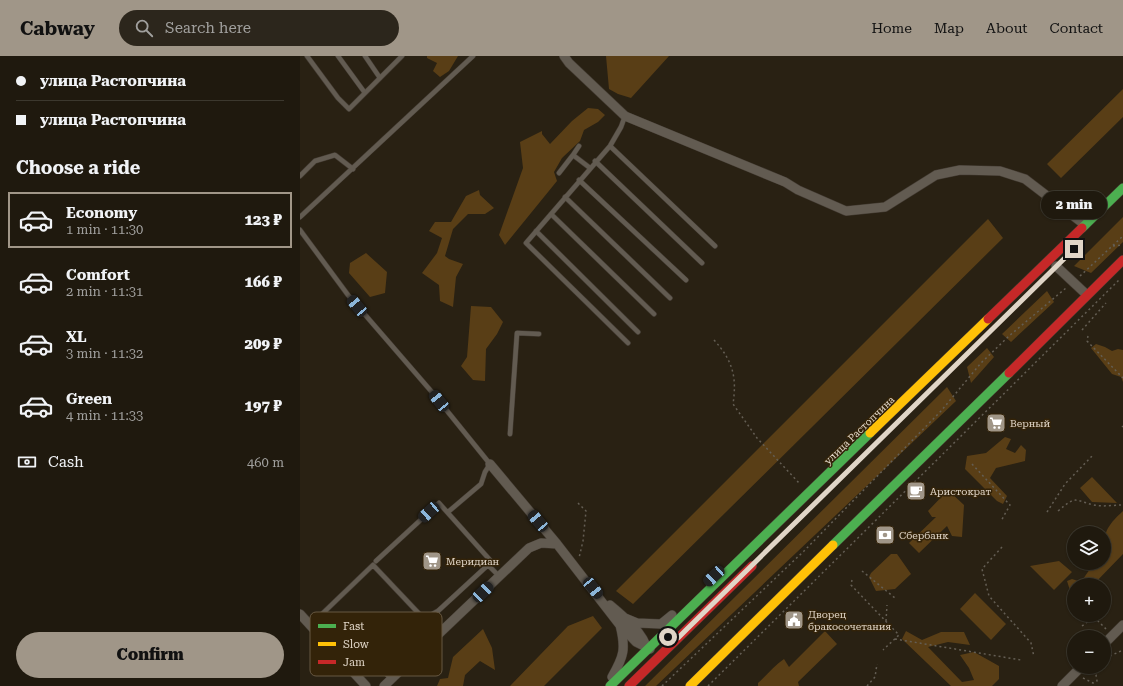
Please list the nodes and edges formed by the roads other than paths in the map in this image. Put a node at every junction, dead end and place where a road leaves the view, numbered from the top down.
1 (307, 56) edge
2 (338, 56) edge
3 (365, 56) edge
4 (393, 56) edge
5 (402, 56) edge
6 (473, 56) edge
7 (564, 56) edge
8 (397, 62) junction
9 (380, 78) junction
10 (365, 93) junction
11 (625, 116) junction
12 (579, 146) dead end
13 (610, 146) junction
14 (572, 155) junction
15 (595, 161) junction
16 (590, 168) junction
17 (353, 169) junction
18 (559, 173) dead end
19 (300, 176) edge
20 (579, 180) junction
21 (1123, 188) edge
22 (565, 197) junction
23 (551, 214) junction
24 (300, 217) edge
25 (1088, 229) junction
26 (300, 230) edge
27 (536, 232) junction
28 (715, 246) dead end
29 (1123, 260) edge
30 (702, 263) dead end
31 (1056, 266) junction
32 (1045, 277) dead end
33 (686, 280) dead end
34 (1087, 295) junction
35 (670, 298) dead end
36 (654, 314) dead end
37 (638, 332) dead end
38 (539, 334) dead end
39 (628, 343) dead end
40 (510, 434) dead end
41 (490, 464) junction
42 (448, 512) junction
43 (544, 528) junction
44 (557, 544) junction
45 (528, 548) junction
46 (759, 559) dead end
47 (376, 561) dead end
48 (488, 565) junction
49 (499, 576) junction
50 (324, 612) edge
51 (421, 612) edge
52 (436, 612) edge
53 (300, 614) edge
54 (622, 621) junction
55 (1123, 624) edge
56 (310, 625) edge
57 (663, 629) junction
58 (442, 630) edge
59 (1111, 637) edge
60 (678, 638) junction
61 (670, 645) junction
62 (648, 649) junction
63 (1074, 674) edge
64 (357, 676) edge
65 (388, 676) edge
66 (394, 676) edge
67 (639, 676) junction
68 (391, 679) junction
69 (366, 686) edge
70 (384, 686) edge
71 (606, 686) edge
72 (610, 686) edge
73 (629, 686) edge
74 (690, 686) edge
75 (1062, 686) edge

1 - 10 lane
2 - 10 lane
3 - 9 lane
4 - 8 lane
5 - 8 lane
6 - 17 lane
7 - 11 street
8 - 9 lane
9 - 10 lane
11 - 13 lane
11 - 25 street
12 - 14 lane
13 - 15 lane
13 - 28 lane
14 - 16 lane
14 - 18 lane
15 - 16 lane
15 - 30 lane
16 - 20 lane
17 - 19 lane
17 - 24 lane
20 - 22 lane
20 - 33 lane
21 - 25 main road, улица Растопчина
22 - 23 lane
22 - 35 lane
23 - 27 lane
23 - 36 lane
25 - 31 main road, улица Растопчина
25 - 57 main road, улица Растопчина
26 - 41 lane
27 - 37 lane
27 - 39 lane
29 - 34 main road
31 - 32 main road, улица Растопчина
31 - 34 street
34 - 74 main road
38 - 40 lane
41 - 42 lane
41 - 43 street
42 - 47 lane
42 - 48 lane
43 - 44 street
43 - 45 street
44 - 45 street
44 - 54 street
45 - 49 street
46 - 60 main road
48 - 49 lane
48 - 52 lane
49 - 58 street
50 - 51 lane
53 - 56 street
54 - 57 street
54 - 62 street
54 - 71 street
55 - 59 street
57 - 60 street
57 - 62 main road, улица Растопчина
60 - 61 main road
61 - 62 street
61 - 67 main road
62 - 67 street
62 - 72 main road, улица Растопчина
63 - 75 street
64 - 69 street
65 - 68 lane
66 - 68 street
67 - 73 main road
68 - 70 street

